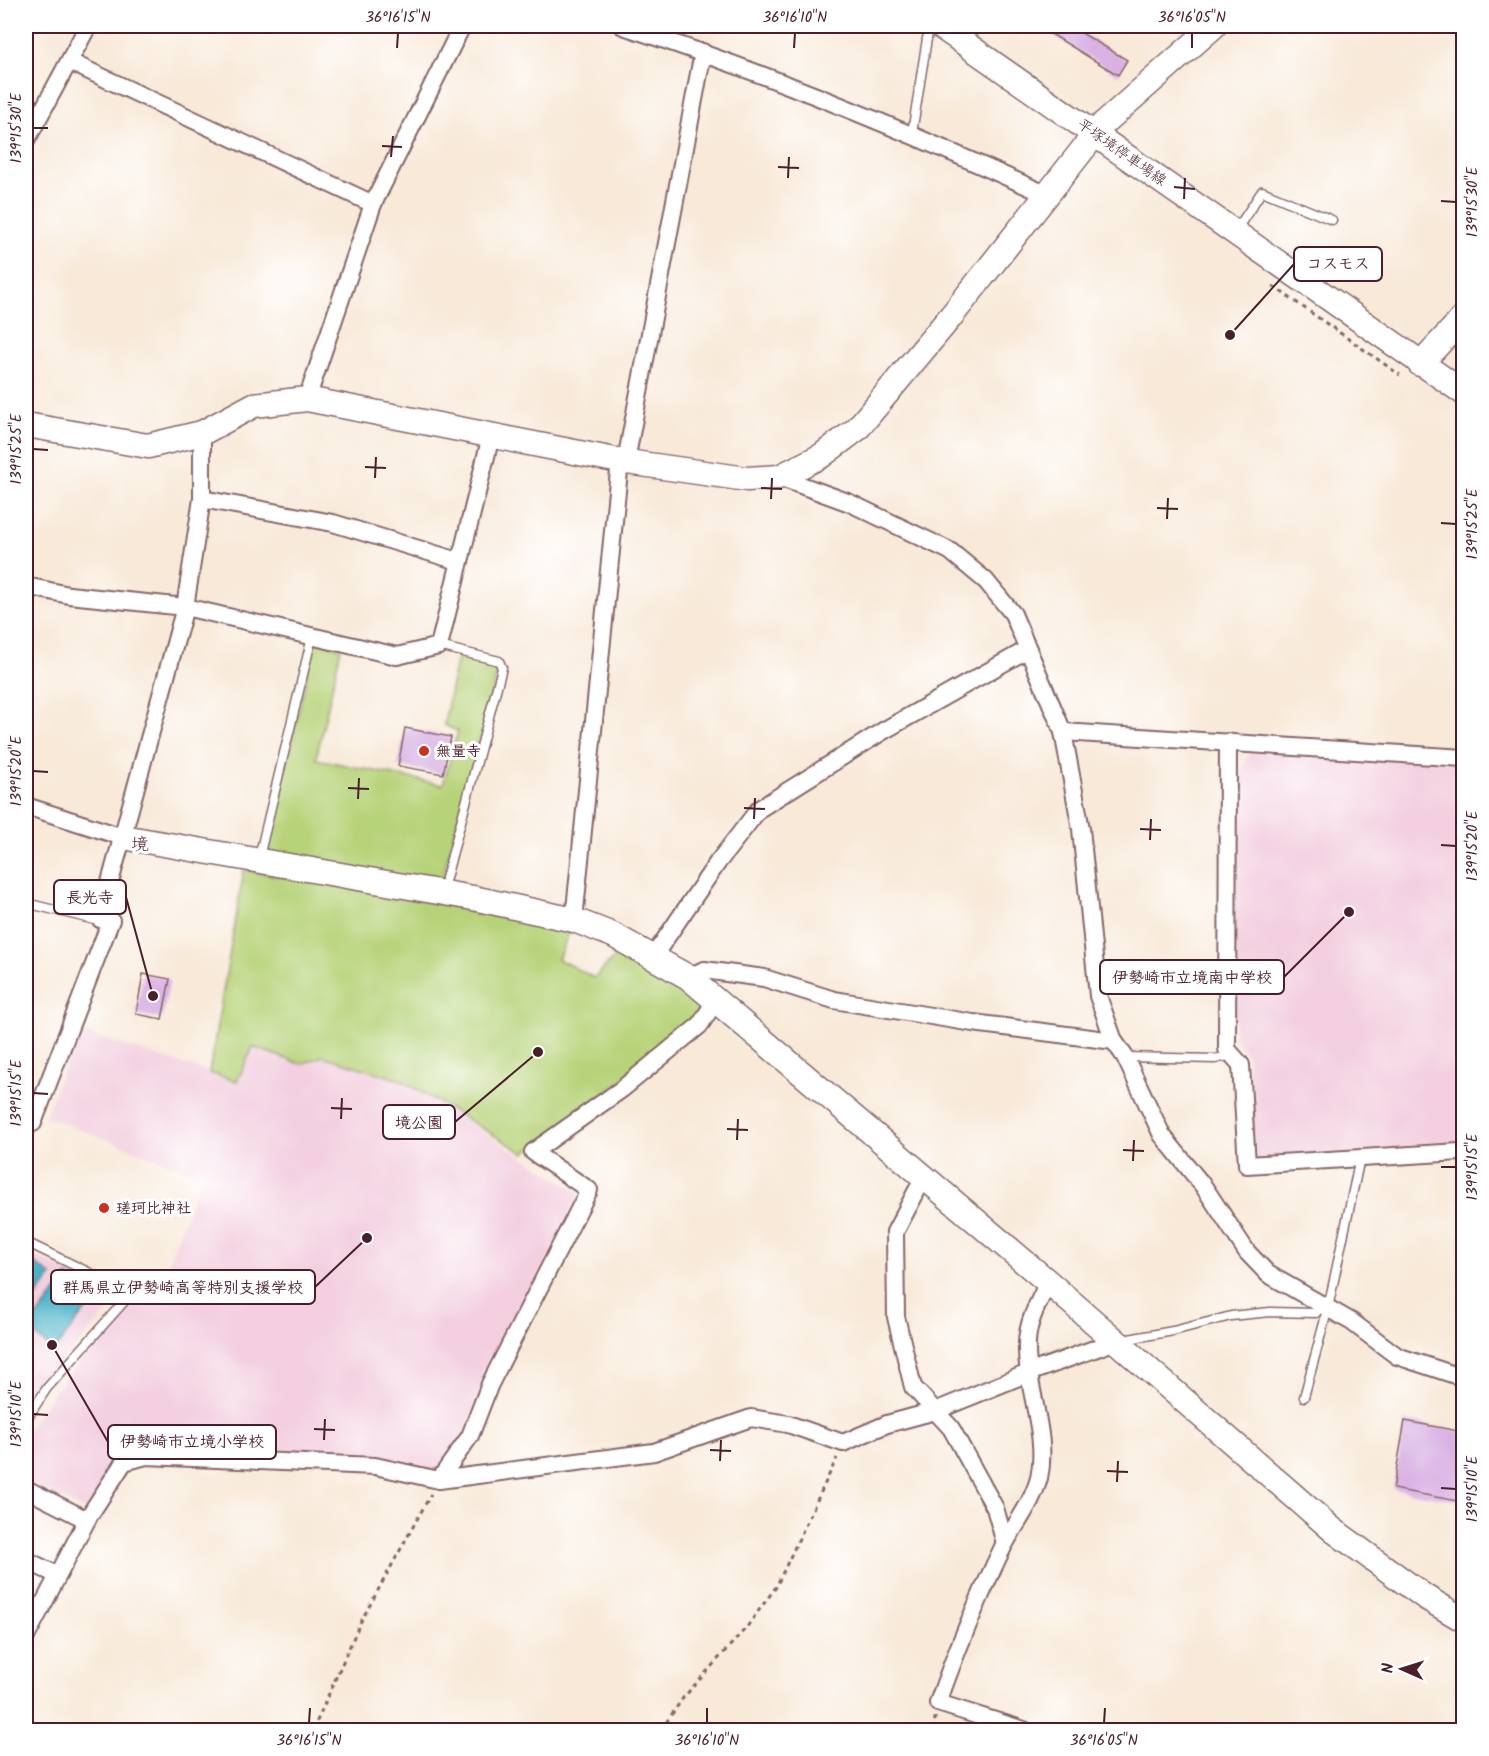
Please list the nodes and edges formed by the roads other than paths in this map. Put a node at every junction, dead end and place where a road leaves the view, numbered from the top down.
1 (88, 26) edge
2 (462, 26) edge
3 (623, 26) edge
4 (929, 26) edge
5 (940, 26) edge
6 (1214, 26) edge
7 (703, 52) junction
8 (70, 62) junction
9 (912, 133) junction
10 (1096, 133) junction
11 (26, 141) edge
12 (1046, 194) junction
13 (373, 204) junction
14 (1332, 220) dead end
15 (1235, 232) junction
16 (1464, 317) edge
17 (1420, 364) junction
18 (1464, 393) edge
19 (307, 399) junction
20 (26, 426) edge
21 (202, 433) junction
22 (491, 436) junction
23 (623, 461) junction
24 (779, 477) junction
25 (202, 499) junction
26 (458, 561) junction
27 (26, 586) edge
28 (185, 607) junction
29 (312, 637) junction
30 (439, 646) junction
31 (1028, 649) junction
32 (1063, 732) junction
33 (1228, 742) junction
34 (1464, 758) edge
35 (26, 806) edge
36 (123, 837) junction
37 (258, 861) junction
38 (442, 893) junction
39 (26, 903) edge
40 (100, 919) junction
41 (574, 920) junction
42 (653, 957) junction
43 (688, 977) junction
44 (717, 998) junction
45 (1114, 1041) junction
46 (1233, 1054) junction
47 (1125, 1057) junction
48 (29, 1121) edge
49 (26, 1140) edge
50 (1460, 1152) dead end
51 (1360, 1158) junction
52 (924, 1177) junction
53 (26, 1242) edge
54 (1048, 1282) junction
55 (1325, 1307) junction
56 (1116, 1341) junction
57 (1031, 1372) junction
58 (1464, 1378) edge
59 (1304, 1397) dead end
60 (935, 1411) junction
61 (26, 1420) edge
62 (439, 1480) junction
63 (26, 1489) edge
64 (87, 1520) junction
65 (1005, 1543) junction
66 (26, 1560) edge
67 (57, 1575) junction
68 (1464, 1620) edge
69 (26, 1637) edge
70 (1024, 1731) edge

1 - 8 street
2 - 13 street
3 - 7 street
4 - 9 lane
5 - 10 street, 平塚境停車場線
6 - 10 street
7 - 9 street
7 - 23 street
8 - 11 street
8 - 13 street
9 - 12 street
10 - 12 street
10 - 15 street, 平塚境停車場線
12 - 24 street
13 - 19 street
14 - 15 lane
15 - 17 street, 平塚境停車場線
16 - 17 street
17 - 18 street, 平塚境停車場線
19 - 21 street
19 - 22 street
20 - 21 street
21 - 25 street
22 - 23 street
22 - 26 street
23 - 24 street
23 - 41 street
24 - 31 street
25 - 26 street
25 - 28 street
26 - 30 street
27 - 28 street
28 - 29 street
28 - 36 street
29 - 30 street
29 - 37 lane
30 - 38 lane
31 - 32 street
31 - 42 street
32 - 33 street
32 - 45 street
33 - 34 street
33 - 46 street
35 - 36 street
36 - 37 street
36 - 40 street
37 - 38 street
38 - 41 street
39 - 40 lane
40 - 48 street
41 - 42 street
42 - 43 street
43 - 44 street
43 - 45 street
44 - 52 street
44 - 62 street
45 - 47 street
46 - 47 lane
46 - 51 street
47 - 55 street
48 - 49 lane
50 - 51 street
51 - 55 lane
52 - 54 street
52 - 60 street
53 - 61 lane
54 - 56 street
54 - 57 street
55 - 56 lane
55 - 58 street
55 - 59 lane
56 - 57 street
56 - 68 street
57 - 60 street
57 - 65 street
60 - 62 street
60 - 65 street
62 - 64 street
63 - 64 street
64 - 67 street
65 - 70 street
66 - 67 street
67 - 69 street

